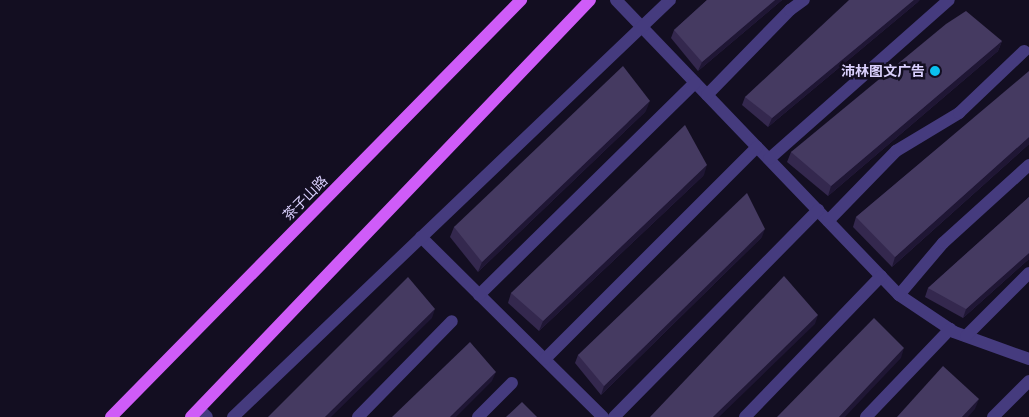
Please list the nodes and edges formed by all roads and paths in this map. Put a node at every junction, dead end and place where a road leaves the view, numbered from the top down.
1 (521, 0) edge
2 (590, 0) edge
3 (616, 0) edge
4 (670, 0) edge
5 (804, 0) edge
6 (948, 0) edge
7 (641, 27) junction
8 (1024, 51) dead end
9 (695, 83) junction
10 (707, 95) junction
11 (757, 147) junction
12 (769, 159) junction
13 (1029, 165) edge
14 (818, 210) junction
15 (828, 221) junction
16 (421, 237) junction
17 (1029, 273) edge
18 (881, 276) junction
19 (479, 295) junction
20 (900, 295) junction
21 (452, 321) dead end
22 (950, 329) junction
23 (966, 336) junction
24 (545, 359) junction
25 (1029, 359) edge
26 (1029, 381) edge
27 (512, 384) dead end
28 (199, 414) edge
29 (111, 417) edge
30 (233, 417) edge
31 (358, 417) edge
32 (478, 417) edge
33 (603, 417) edge
34 (614, 417) edge
35 (745, 417) edge
36 (866, 417) edge
37 (993, 417) edge

1 - 29 main road, 茶子山路
2 - 28 main road
3 - 7 street
4 - 7 street
5 - 10 street
6 - 12 street
7 - 9 street
7 - 16 street
8 - 15 street
9 - 10 street
9 - 19 street
10 - 11 street
11 - 12 street
11 - 24 street
12 - 14 street
13 - 20 street
14 - 15 street
14 - 34 street
15 - 18 street
16 - 19 street
16 - 30 street
17 - 23 street
18 - 20 street
18 - 35 street
19 - 24 street
20 - 22 street
21 - 31 street
22 - 23 street
22 - 36 street
23 - 25 street
24 - 33 street
26 - 37 street
27 - 32 street

